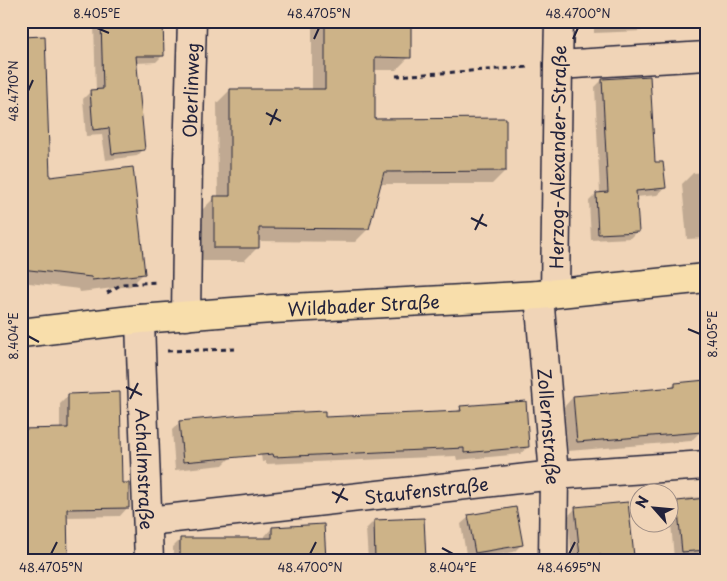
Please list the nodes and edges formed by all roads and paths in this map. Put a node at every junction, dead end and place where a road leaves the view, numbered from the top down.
1 (192, 21) edge
2 (560, 21) edge
3 (706, 56) edge
4 (558, 65) junction
5 (396, 76) dead end
6 (706, 278) edge
7 (547, 294) junction
8 (186, 316) junction
9 (140, 319) junction
10 (21, 333) edge
11 (706, 465) edge
12 (554, 475) junction
13 (148, 521) junction
14 (149, 560) edge
15 (553, 560) edge

1 - 8 street, Oberlinweg
2 - 4 street, Herzog-Alexander-Straße
3 - 4 street
4 - 5 path
4 - 7 street, Herzog-Alexander-Straße
6 - 7 main road, Wildbader Straße
7 - 8 main road, Wildbader Straße
7 - 12 street, Zollernstraße
8 - 9 main road, Wildbader Straße
9 - 10 main road, Wildbader Straße
9 - 13 street, Achalmstraße
11 - 12 street, Staufenstraße
12 - 13 street, Staufenstraße
12 - 15 street, Zollernstraße
13 - 14 street, Achalmstraße

